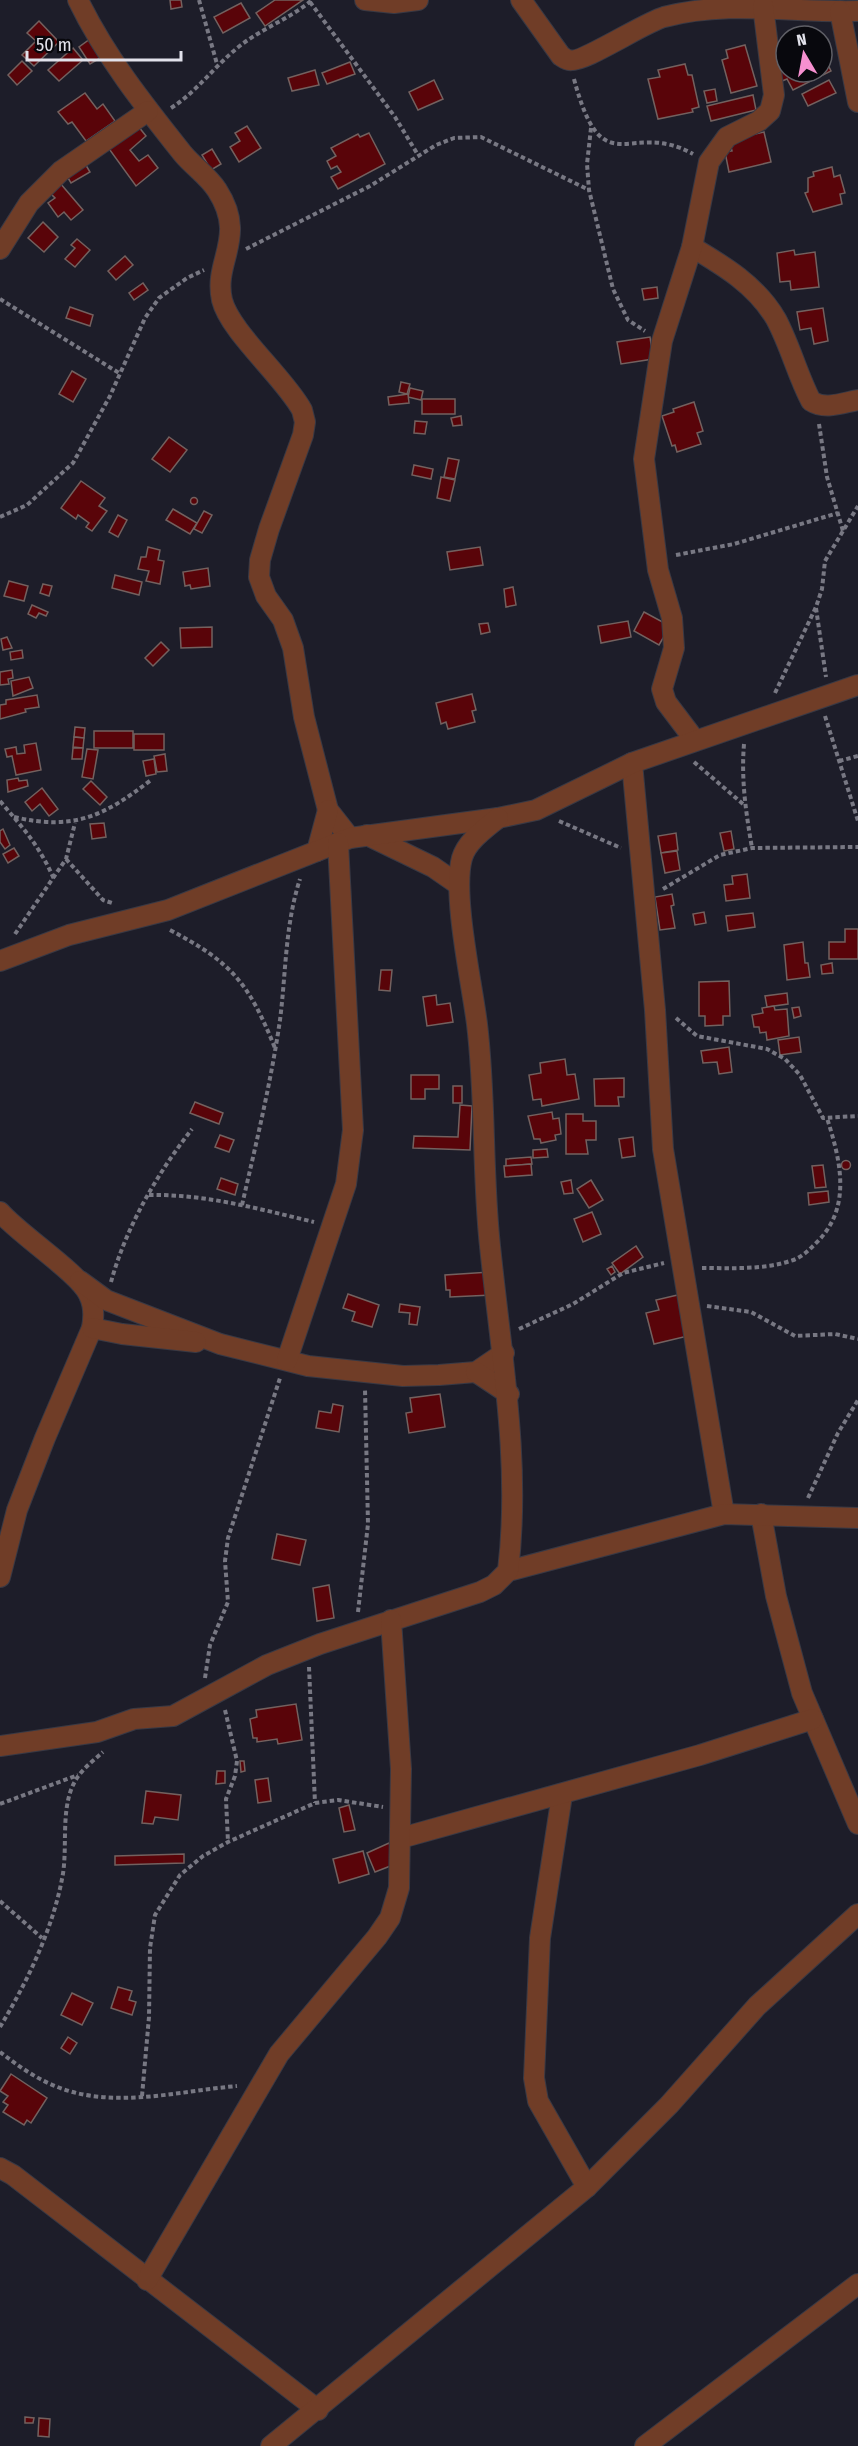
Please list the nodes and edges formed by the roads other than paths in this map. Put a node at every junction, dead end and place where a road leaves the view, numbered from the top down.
1 (78, 0) edge
2 (365, 0) edge
3 (418, 0) edge
4 (522, 0) edge
5 (763, 6) junction
6 (849, 11) edge
7 (858, 102) edge
8 (152, 115) junction
9 (692, 247) junction
10 (0, 249) edge
11 (858, 400) edge
12 (858, 685) edge
13 (694, 739) junction
14 (632, 763) junction
15 (328, 810) junction
16 (498, 818) junction
17 (352, 839) junction
18 (312, 853) junction
19 (459, 885) junction
20 (0, 961) edge
21 (0, 1212) edge
22 (80, 1281) junction
23 (92, 1328) junction
24 (220, 1344) junction
25 (503, 1345) junction
26 (286, 1360) junction
27 (476, 1372) junction
28 (508, 1394) junction
29 (724, 1514) junction
30 (761, 1514) junction
31 (858, 1518) edge
32 (508, 1571) junction
33 (0, 1577) edge
34 (392, 1620) junction
35 (813, 1719) junction
36 (0, 1746) edge
37 (562, 1795) junction
38 (858, 1824) edge
39 (401, 1838) junction
40 (858, 1914) edge
41 (0, 2168) edge
42 (587, 2187) junction
43 (147, 2280) junction
44 (858, 2284) edge
45 (318, 2410) junction
46 (271, 2446) edge
47 (645, 2446) edge

1 - 8 street
2 - 3 street
4 - 5 street
5 - 6 street
5 - 9 street
6 - 7 street
8 - 10 street
8 - 15 street
9 - 11 street
9 - 13 street
12 - 13 street
13 - 14 street
14 - 16 street
14 - 29 street
15 - 17 street
15 - 18 street
16 - 17 street
16 - 19 street
17 - 18 street
17 - 19 street
17 - 26 street
18 - 20 street
19 - 25 street
21 - 22 street
22 - 23 street
22 - 24 street
23 - 24 street
23 - 33 street
24 - 26 street
25 - 27 street
25 - 28 street
26 - 27 street
27 - 28 street
28 - 32 street
29 - 30 street
29 - 32 street
30 - 31 street
30 - 35 street
32 - 34 street
34 - 36 street
34 - 39 street
35 - 37 street
35 - 38 street
37 - 39 street
37 - 42 street
39 - 43 street
40 - 42 street
41 - 43 street
42 - 45 street
43 - 45 street
44 - 47 street
45 - 46 street

